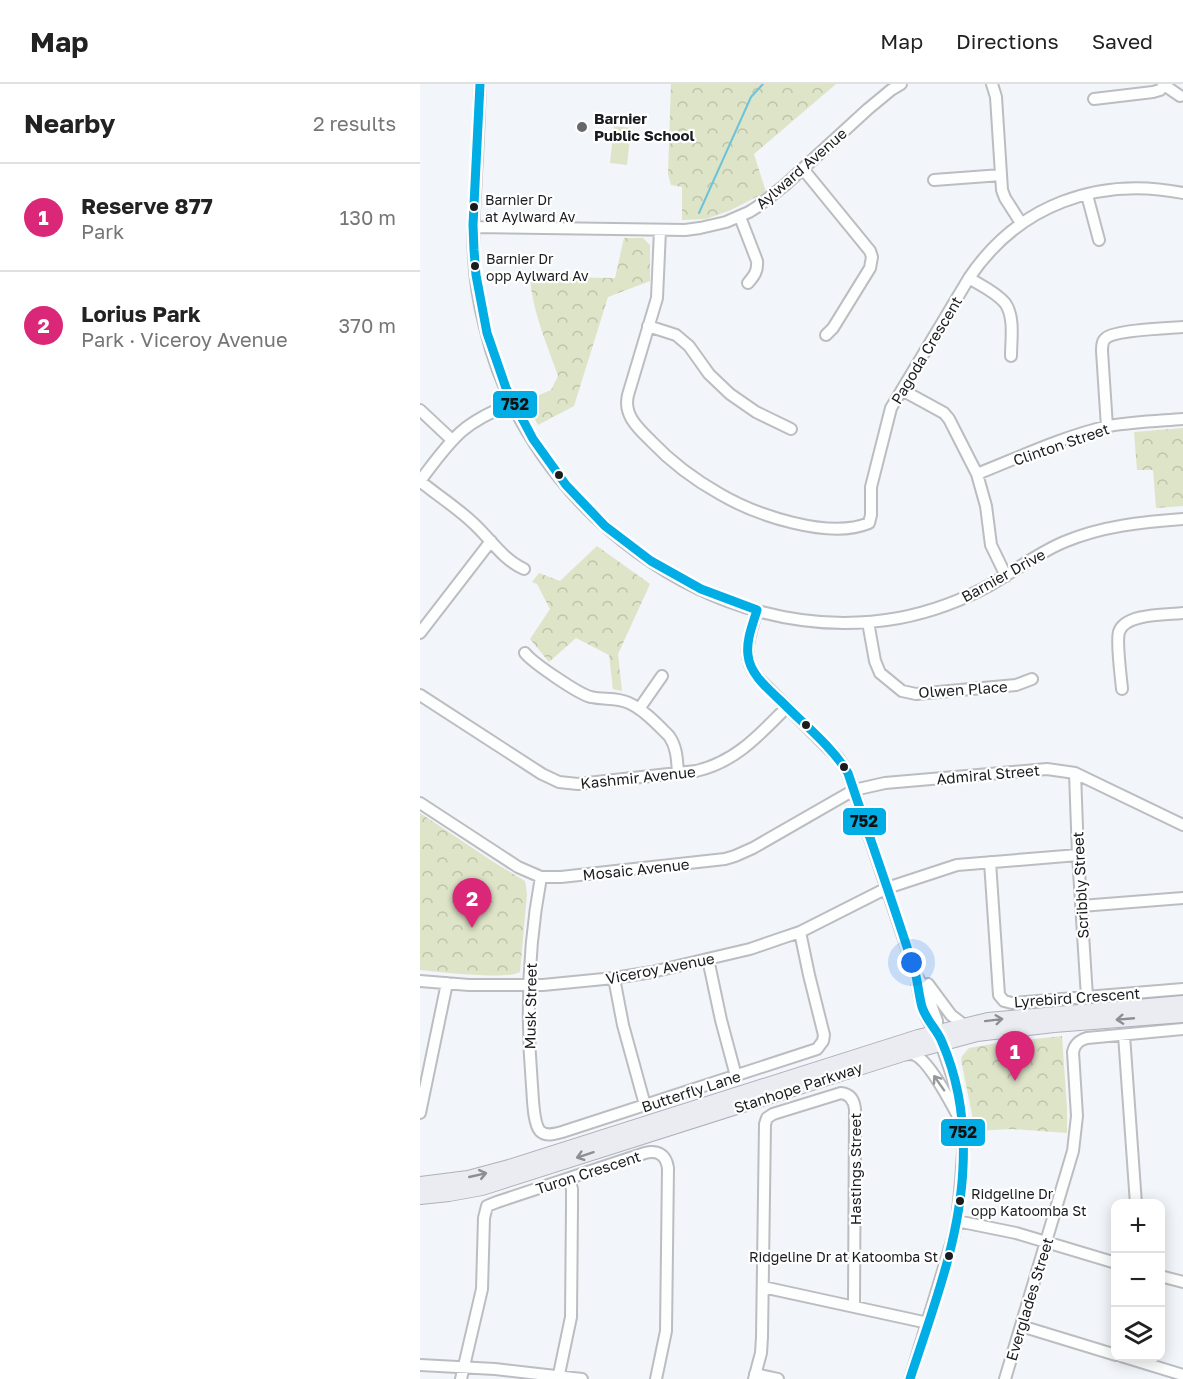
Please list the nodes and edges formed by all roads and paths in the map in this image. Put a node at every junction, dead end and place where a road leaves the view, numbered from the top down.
1 (480, 84) edge
2 (901, 84) edge
3 (992, 84) edge
4 (1165, 84) edge
5 (1180, 96) dead end
6 (1094, 99) dead end
7 (802, 169) junction
8 (1001, 175) junction
9 (934, 180) dead end
10 (1183, 193) edge
11 (1086, 195) junction
12 (740, 216) junction
13 (1021, 223) junction
14 (473, 227) junction
15 (660, 230) junction
16 (1099, 240) dead end
17 (969, 278) junction
18 (748, 283) dead end
19 (648, 326) junction
20 (1101, 326) dead end
21 (1183, 327) edge
22 (826, 335) dead end
23 (1108, 336) junction
24 (1011, 356) dead end
25 (902, 390) junction
26 (512, 403) junction
27 (420, 410) edge
28 (1183, 419) edge
29 (1107, 427) junction
30 (791, 429) dead end
31 (452, 440) junction
32 (978, 474) junction
33 (420, 481) edge
34 (1183, 519) edge
35 (491, 541) junction
36 (524, 569) dead end
37 (1006, 576) junction
38 (757, 610) junction
39 (1183, 613) edge
40 (868, 622) junction
41 (420, 633) edge
42 (525, 653) dead end
43 (662, 676) dead end
44 (1032, 679) dead end
45 (1122, 689) dead end
46 (420, 695) edge
47 (787, 707) junction
48 (639, 709) junction
49 (678, 773) junction
50 (1075, 773) junction
51 (854, 790) junction
52 (420, 803) edge
53 (1183, 825) edge
54 (1078, 855) junction
55 (990, 862) junction
56 (541, 877) junction
57 (887, 888) junction
58 (1183, 898) edge
59 (1081, 906) junction
60 (800, 932) junction
61 (708, 959) junction
62 (916, 975) junction
63 (614, 978) junction
64 (420, 981) edge
65 (447, 983) junction
66 (529, 986) junction
67 (1183, 989) edge
68 (1087, 997) junction
69 (1183, 1003) edge
70 (1183, 1015) edge
71 (964, 1025) junction
72 (1183, 1029) edge
73 (1124, 1035) junction
74 (939, 1037) junction
75 (903, 1054) junction
76 (736, 1076) junction
77 (645, 1105) junction
78 (420, 1113) edge
79 (963, 1126) junction
80 (543, 1133) joint
81 (569, 1179) junction
82 (420, 1184) edge
83 (420, 1197) edge
84 (1136, 1199) edge
85 (957, 1221) junction
86 (1047, 1242) junction
87 (1111, 1261) edge
88 (1165, 1277) edge
89 (1183, 1282) edge
90 (763, 1287) junction
91 (854, 1306) junction
92 (928, 1323) junction
93 (1021, 1326) junction
94 (1111, 1353) edge
95 (1137, 1361) edge
96 (420, 1365) edge
97 (464, 1367) junction
98 (1183, 1375) edge
99 (755, 1376) edge
100 (558, 1377) edge
101 (461, 1379) edge
102 (582, 1379) edge
103 (656, 1379) edge
104 (778, 1379) edge
105 (910, 1379) edge
106 (1005, 1379) edge

1 - 14 street, Barnier Drive
2 - 7 street, Aylward Avenue
3 - 8 street
4 - 5 street
4 - 6 street
7 - 12 street, Aylward Avenue
7 - 22 street
8 - 9 street
8 - 13 street
10 - 11 street, Pagoda Crescent
11 - 13 street, Pagoda Crescent
11 - 16 street
12 - 15 street, Aylward Avenue
12 - 18 street
13 - 17 street, Pagoda Crescent
14 - 15 street, Aylward Avenue
14 - 26 street, Barnier Drive
15 - 19 street, Pagoda Crescent
17 - 24 street
17 - 25 street, Pagoda Crescent
19 - 25 street, Pagoda Crescent
19 - 30 street
20 - 23 street
21 - 23 street
23 - 29 street
25 - 32 street
26 - 31 street
26 - 38 street, Barnier Drive
27 - 31 street
28 - 29 street, Clinton Street
29 - 32 street, Clinton Street
31 - 33 street
32 - 37 street
33 - 35 street
34 - 37 street, Barnier Drive
35 - 36 street
35 - 41 street
37 - 40 street, Barnier Drive
38 - 40 street, Barnier Drive
38 - 47 street
39 - 45 street
40 - 44 street, Olwen Place
42 - 48 street
43 - 48 street
46 - 49 street, Kashmir Avenue
47 - 49 street, Kashmir Avenue
47 - 51 street
48 - 49 street
50 - 51 street, Admiral Street
50 - 53 street, Admiral Street
50 - 54 street, Scribbly Street
51 - 56 street, Mosaic Avenue
51 - 57 street
52 - 56 street, Mosaic Avenue
54 - 55 street, Viceroy Avenue
54 - 59 street, Scribbly Street
55 - 57 street, Viceroy Avenue
55 - 68 street, Lyrebird Crescent
56 - 66 street, Musk Street
57 - 60 street, Viceroy Avenue
57 - 62 street
58 - 59 street
59 - 68 street, Scribbly Street
60 - 61 street, Viceroy Avenue
60 - 76 street, Butterfly Lane
61 - 63 street, Viceroy Avenue
61 - 76 street
62 - 71 street
62 - 74 street
63 - 66 street, Viceroy Avenue
63 - 77 street
64 - 65 street, Viceroy Avenue
65 - 66 street, Viceroy Avenue
65 - 78 street
66 - 80 street, Musk Street
67 - 68 street, Lyrebird Crescent
71 -> 69 main road, Stanhope Parkway
70 -> 74 main road, Stanhope Parkway
71 - 74 main road, Stanhope Parkway
72 - 73 street
73 - 84 street
73 - 86 street, Everglades Street
74 - 75 main road, Stanhope Parkway
74 - 79 street
82 -> 74 main road, Stanhope Parkway
79 -> 75 street
75 -> 83 main road, Stanhope Parkway
76 - 77 street, Butterfly Lane
77 - 80 street, Butterfly Lane
79 - 85 street
81 - 97 street, Turon Crescent
81 - 100 street
81 - 103 street, Turon Crescent
85 - 86 street
85 - 92 street
86 - 87 street
86 - 93 street, Everglades Street
88 - 89 street
90 - 91 street
90 - 91 street, Hastings Street
90 - 99 street, Hastings Street
91 - 92 street
92 - 105 street
93 - 94 street
93 - 106 street, Everglades Street
95 - 98 street
96 - 97 street
97 - 100 street
97 - 101 street
99 - 104 street
100 - 102 street

